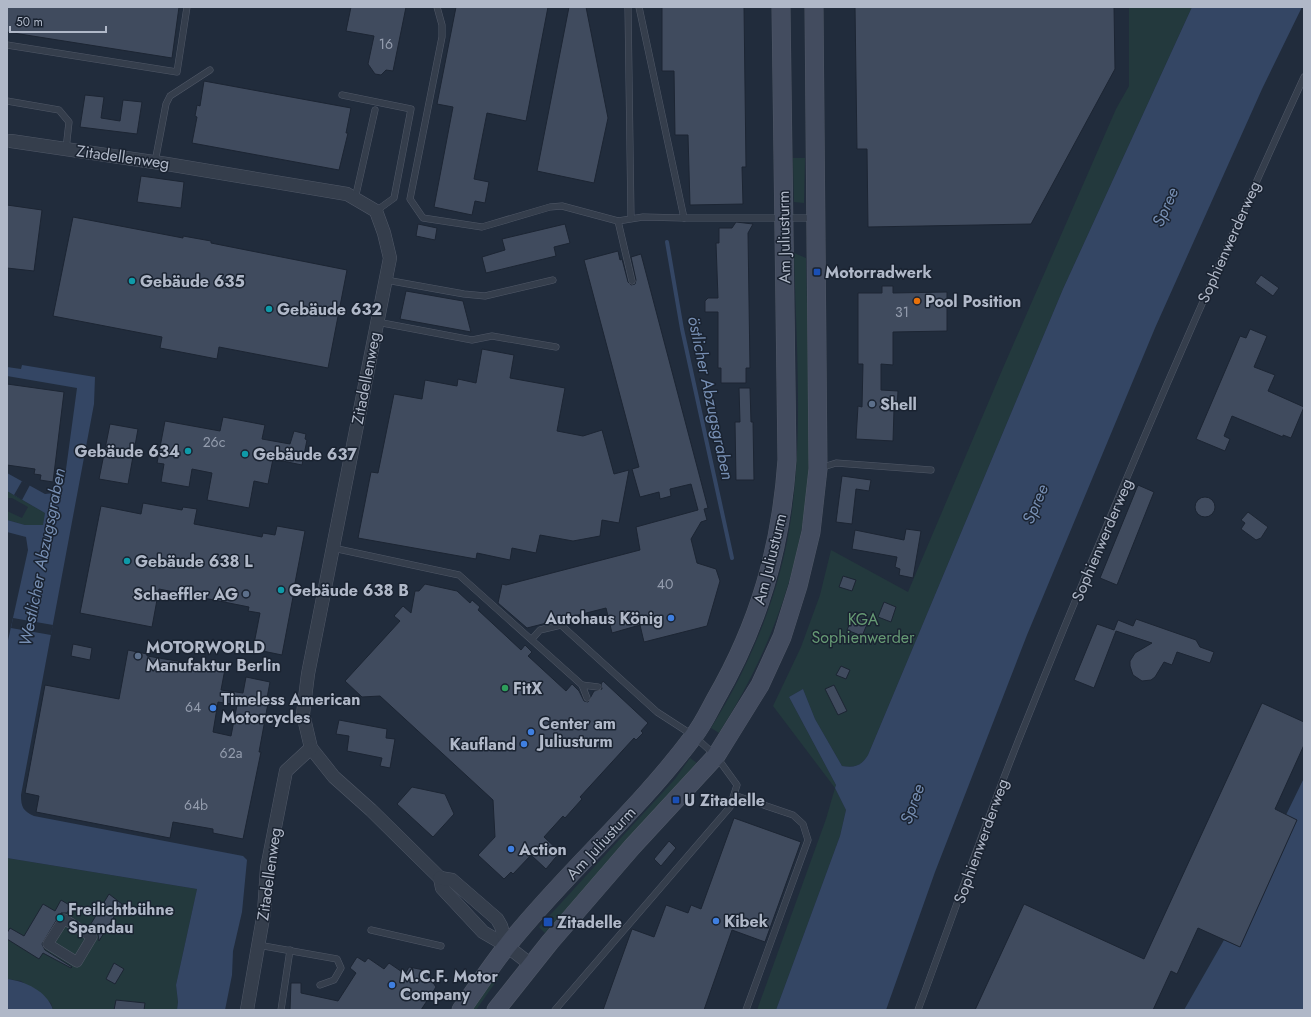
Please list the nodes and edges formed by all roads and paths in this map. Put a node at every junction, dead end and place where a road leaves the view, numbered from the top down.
1 (187, 7) edge
2 (437, 7) edge
3 (628, 7) edge
4 (639, 7) edge
5 (781, 7) edge
6 (814, 7) edge
7 (7, 45) edge
8 (210, 70) dead end
9 (1304, 77) edge
10 (342, 95) dead end
11 (7, 101) edge
12 (375, 110) dead end
13 (9, 141) edge
14 (66, 149) junction
15 (154, 162) junction
16 (355, 199) junction
17 (376, 211) junction
18 (631, 218) junction
19 (684, 218) junction
20 (817, 218) junction
21 (784, 219) junction
22 (618, 220) junction
23 (386, 280) junction
24 (553, 280) dead end
25 (632, 281) dead end
26 (377, 322) junction
27 (556, 347) dead end
28 (818, 469) junction
29 (931, 470) dead end
30 (333, 548) junction
31 (532, 639) junction
32 (582, 685) junction
33 (598, 686) dead end
34 (587, 698) dead end
35 (694, 736) junction
36 (311, 748) junction
37 (716, 756) junction
38 (734, 795) junction
39 (440, 878) junction
40 (371, 930) dead end
41 (48, 944) joint
42 (258, 945) junction
43 (441, 946) dead end
44 (507, 946) junction
45 (290, 950) junction
46 (530, 964) junction
47 (320, 985) dead end
48 (247, 1010) edge
49 (281, 1010) edge
50 (461, 1010) edge
51 (496, 1010) edge
52 (555, 1010) edge
53 (746, 1010) edge
54 (918, 1010) edge

1 - 7 lane
2 - 22 lane
3 - 18 lane
4 - 19 lane
5 - 21 main road, Am Juliusturm
6 - 20 main road, Am Juliusturm
8 - 15 lane
9 - 54 lane, Sophienwerderweg
10 - 17 lane
11 - 14 lane
12 - 16 lane
13 - 14 street, Zitadellenweg
14 - 15 street, Zitadellenweg
15 - 16 street, Zitadellenweg
16 - 17 street, Zitadellenweg
17 - 23 street, Zitadellenweg
18 - 19 lane
18 - 22 lane
19 - 21 lane
20 - 21 lane
20 - 28 main road, Am Juliusturm
21 - 35 main road, Am Juliusturm
22 - 25 lane
23 - 24 lane
23 - 26 street, Zitadellenweg
26 - 27 lane
26 - 30 street, Zitadellenweg
28 - 29 lane
28 - 37 main road, Am Juliusturm
30 - 31 lane
30 - 36 street, Zitadellenweg
31 - 32 lane
31 - 35 lane
32 - 33 lane
32 - 34 lane
35 - 37 lane
35 - 44 main road, Am Juliusturm
36 - 39 street, Zitadellenweg
36 - 42 street, Zitadellenweg
37 - 38 lane
37 - 46 main road, Am Juliusturm
38 - 52 lane
38 - 53 lane
39 - 44 street, Zitadellenweg
39 - 44 street, Zitadellenweg
40 - 43 lane
41 - 41 street
42 - 45 lane
42 - 48 street, Zitadellenweg
44 - 46 street, Zitadellenweg
44 - 50 main road, Am Juliusturm
45 - 47 lane
45 - 49 lane
46 - 51 main road, Am Juliusturm

